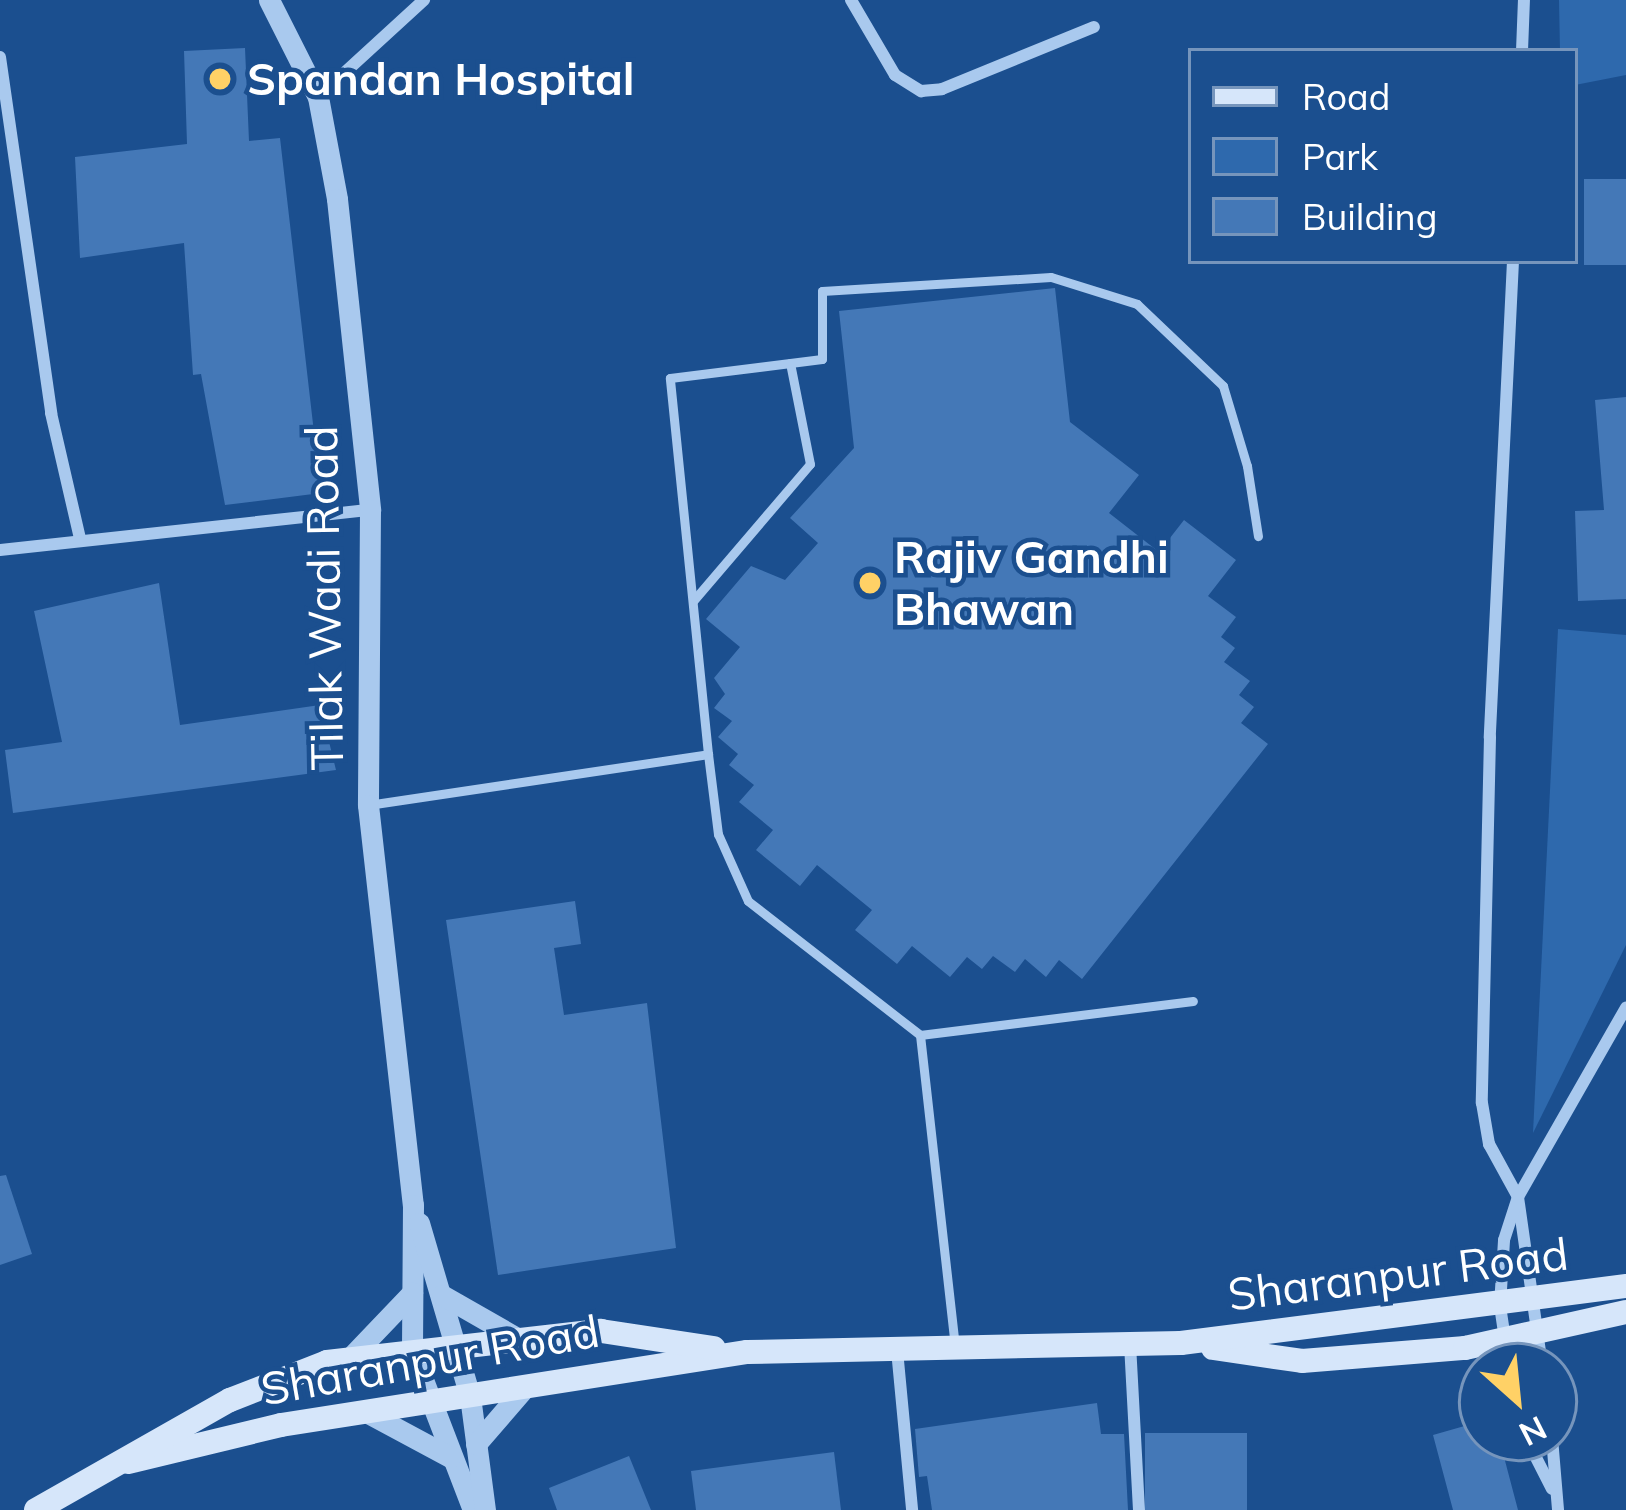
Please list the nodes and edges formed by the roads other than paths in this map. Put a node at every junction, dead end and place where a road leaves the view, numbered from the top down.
1 (269, 0) edge
2 (424, 0) edge
3 (851, 0) edge
4 (1524, 0) edge
5 (1094, 27) dead end
6 (1522, 48) edge
7 (0, 57) edge
8 (318, 97) junction
9 (1513, 264) edge
10 (790, 363) junction
11 (370, 510) junction
12 (1258, 536) dead end
13 (80, 539) junction
14 (0, 550) edge
15 (693, 601) junction
16 (708, 754) junction
17 (368, 805) junction
18 (1193, 1001) dead end
19 (1626, 1008) edge
20 (920, 1035) junction
21 (1518, 1196) junction
22 (413, 1205) junction
23 (1626, 1286) edge
24 (412, 1293) junction
25 (442, 1295) junction
26 (1537, 1300) junction
27 (1500, 1306) junction
28 (1626, 1312) edge
29 (1538, 1334) junction
30 (517, 1338) junction
31 (1505, 1342) edge
32 (1525, 1342) edge
33 (1539, 1342) edge
34 (1181, 1343) junction
35 (1130, 1344) junction
36 (457, 1345) junction
37 (955, 1348) junction
38 (897, 1349) junction
39 (412, 1351) junction
40 (747, 1352) junction
41 (1458, 1355) edge
42 (348, 1360) junction
43 (527, 1385) junction
44 (470, 1396) junction
45 (428, 1404) junction
46 (368, 1413) junction
47 (476, 1444) junction
48 (450, 1457) junction
49 (128, 1462) junction
50 (1538, 1462) edge
51 (1552, 1462) edge
52 (1552, 1490) junction
53 (35, 1510) edge
54 (473, 1510) edge
55 (485, 1510) edge
56 (913, 1510) edge
57 (1139, 1510) edge
58 (1558, 1510) edge

1 - 8 street, Tilak Wadi Road
2 - 8 street
3 - 5 street
4 - 6 street
7 - 13 street
8 - 11 street, Tilak Wadi Road
9 - 21 street
10 - 12 lane
10 - 15 lane
10 - 15 lane
11 - 13 street
11 - 17 street, Tilak Wadi Road
13 - 14 street
15 - 16 lane
16 - 17 lane
16 - 20 lane
17 - 22 street, Tilak Wadi Road
18 - 20 lane
19 - 21 street
20 - 37 lane
21 - 26 street
21 - 27 street
22 - 24 street
22 - 25 street
23 - 26 main road, Sharanpur Road
24 - 39 street
24 - 42 street
25 - 30 street
25 - 36 street
26 - 27 main road, Sharanpur Road
26 - 29 street
27 - 31 street
27 - 34 main road, Sharanpur Road
28 - 29 main road, Sharanpur Road
29 - 32 main road, Sharanpur Road
29 - 33 street
30 - 36 main road, Sharanpur Road
30 - 40 main road, Sharanpur Road
34 - 35 main road, Sharanpur Road
34 - 41 main road, Sharanpur Road
35 - 37 main road, Sharanpur Road
35 - 57 street
36 - 39 main road, Sharanpur Road
36 - 44 street
37 - 38 main road, Sharanpur Road
38 - 40 main road, Sharanpur Road
38 - 56 street
39 - 42 main road, Sharanpur Road
39 - 45 street
40 - 43 main road, Sharanpur Road
42 - 49 main road, Sharanpur Road
43 - 44 main road, Sharanpur Road
43 - 47 street
44 - 45 main road, Sharanpur Road
44 - 47 street
45 - 46 main road, Sharanpur Road
45 - 48 street
46 - 48 street
46 - 49 main road, Sharanpur Road
47 - 55 street
48 - 54 street
49 - 53 main road, Sharanpur Road
50 - 52 street
51 - 52 street
52 - 58 street

